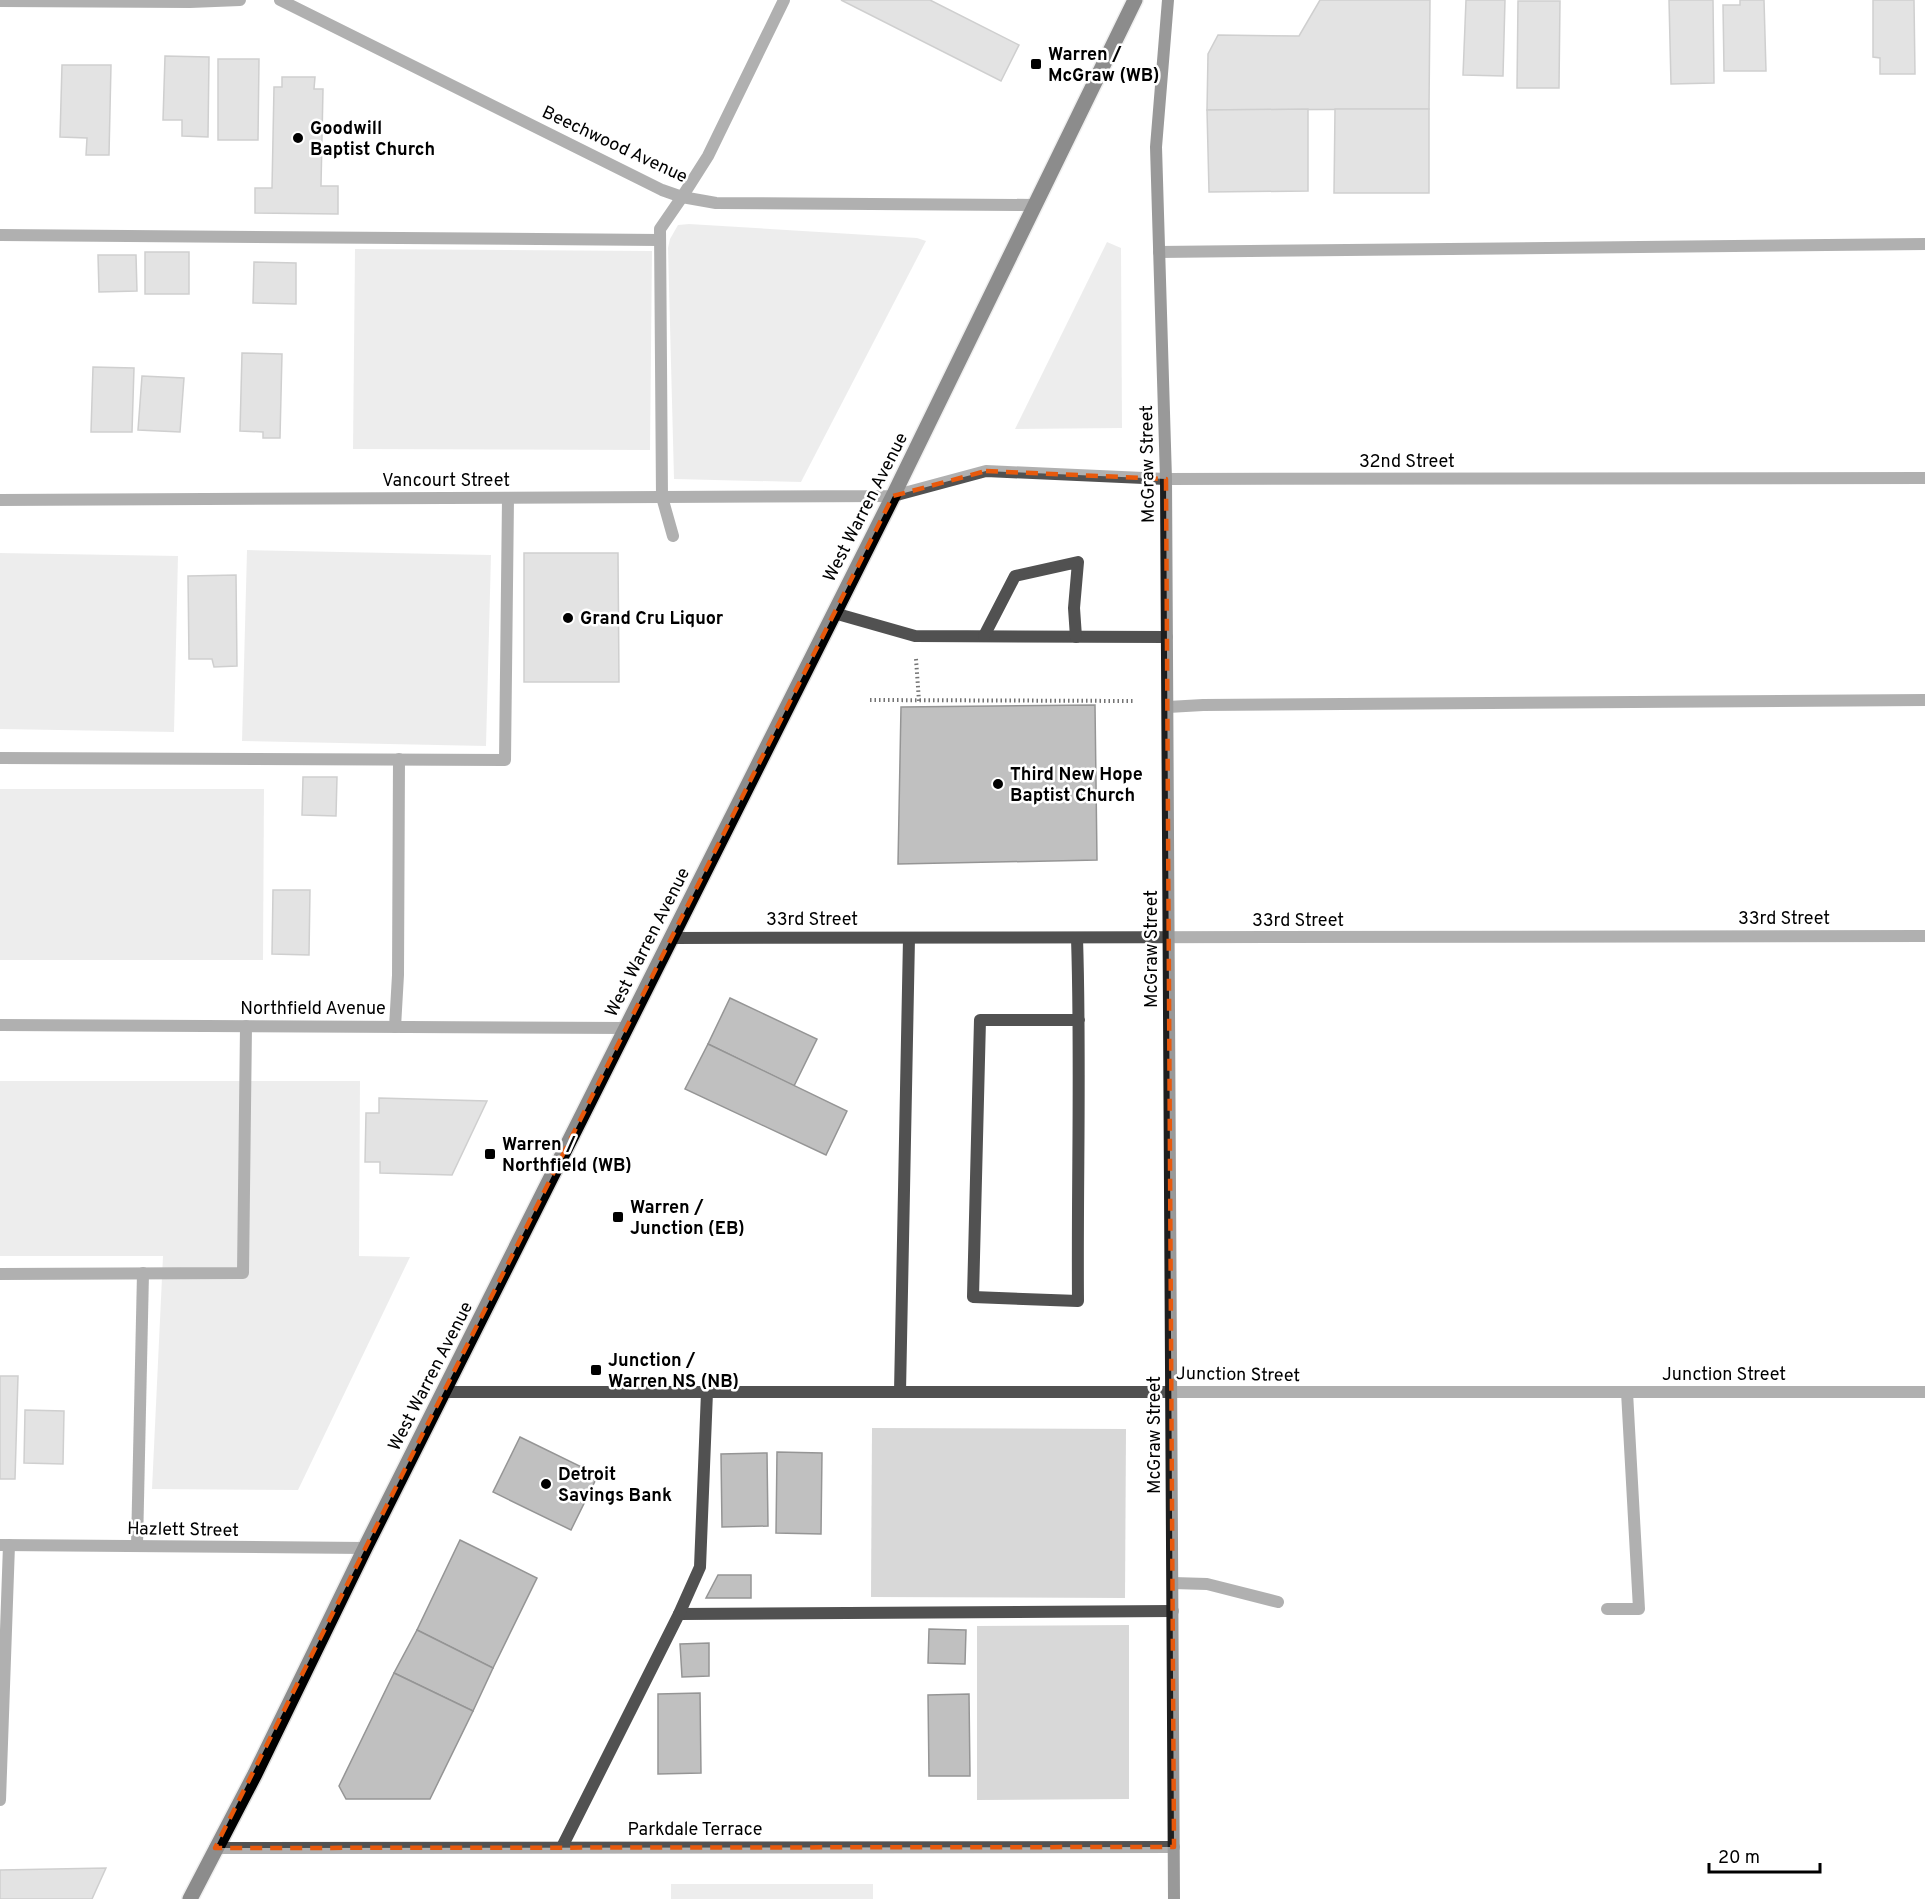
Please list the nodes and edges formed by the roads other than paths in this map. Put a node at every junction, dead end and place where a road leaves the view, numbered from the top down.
1 (240, 0) edge
2 (280, 0) edge
3 (784, 0) edge
4 (1135, 0) edge
5 (1168, 0) edge
6 (0, 1) edge
7 (682, 197) junction
8 (1036, 205) junction
9 (0, 235) edge
10 (660, 240) junction
11 (1925, 244) edge
12 (1159, 252) junction
13 (1925, 478) edge
14 (1166, 479) junction
15 (893, 496) junction
16 (662, 497) junction
17 (508, 498) junction
18 (0, 500) edge
19 (673, 536) dead end
20 (834, 613) junction
21 (984, 636) junction
22 (1076, 637) junction
23 (1167, 637) junction
24 (1925, 700) edge
25 (1168, 707) junction
26 (0, 758) edge
27 (399, 759) junction
28 (1925, 936) edge
29 (671, 938) junction
30 (909, 938) junction
31 (1077, 938) junction
32 (1169, 938) junction
33 (1079, 1020) junction
34 (0, 1025) edge
35 (246, 1026) junction
36 (395, 1027) junction
37 (626, 1028) junction
38 (143, 1273) junction
39 (0, 1274) edge
40 (1172, 1391) junction
41 (444, 1392) junction
42 (707, 1392) junction
43 (900, 1392) junction
44 (1627, 1392) junction
45 (1925, 1392) edge
46 (5, 1545) edge
47 (137, 1546) junction
48 (365, 1548) junction
49 (1173, 1583) junction
50 (1278, 1602) dead end
51 (1608, 1609) dead end
52 (1173, 1611) junction
53 (679, 1614) junction
54 (0, 1800) edge
55 (1174, 1846) junction
56 (562, 1847) junction
57 (215, 1848) junction
58 (190, 1899) edge
59 (1174, 1899) edge

1 - 6 street
2 - 7 street, Beechwood Avenue
3 - 7 street
4 - 8 main road, West Warren Avenue
5 - 12 street, McGraw Street
7 - 8 street, Beechwood Avenue
7 - 10 street
8 - 15 main road, West Warren Avenue
9 - 10 street
10 - 16 street
11 - 12 street
12 - 14 street, McGraw Street
13 - 14 street, 32nd Street
14 - 15 street, 32nd Street
14 - 23 street, McGraw Street
15 - 16 street, Vancourt Street
15 - 20 main road, West Warren Avenue
16 - 17 street, Vancourt Street
16 - 19 street
17 - 18 street, Vancourt Street
17 - 27 street
20 - 21 street
20 - 29 main road, West Warren Avenue
21 - 22 street
21 - 22 street
22 - 23 street
23 - 25 street, McGraw Street
24 - 25 street
25 - 32 street, McGraw Street
26 - 27 street
27 - 36 street
28 - 32 street, 33rd Street
29 - 30 street, 33rd Street
29 - 37 main road, West Warren Avenue
30 - 31 street, 33rd Street
30 - 43 street
31 - 32 street, 33rd Street
31 - 33 street
32 - 40 street, McGraw Street
33 - 33 street
34 - 35 street, Northfield Avenue
35 - 36 street, Northfield Avenue
35 - 38 street
36 - 37 street, Northfield Avenue
37 - 41 main road, West Warren Avenue
38 - 39 street
38 - 47 street
40 - 43 street, Junction Street
40 - 44 street, Junction Street
40 - 49 street, McGraw Street
41 - 42 street, Junction Street
41 - 48 main road, West Warren Avenue
42 - 43 street, Junction Street
42 - 53 street
44 - 45 street, Junction Street
44 - 51 street
46 - 47 street, Hazlett Street
46 - 54 street
47 - 48 street, Hazlett Street
48 - 57 main road, West Warren Avenue
49 - 50 street
49 - 52 street, McGraw Street
52 - 53 street
52 - 55 street, McGraw Street
53 - 56 street
55 - 56 street, Parkdale Terrace
55 - 59 street, McGraw Street
56 - 57 street, Parkdale Terrace
57 - 58 main road, West Warren Avenue

